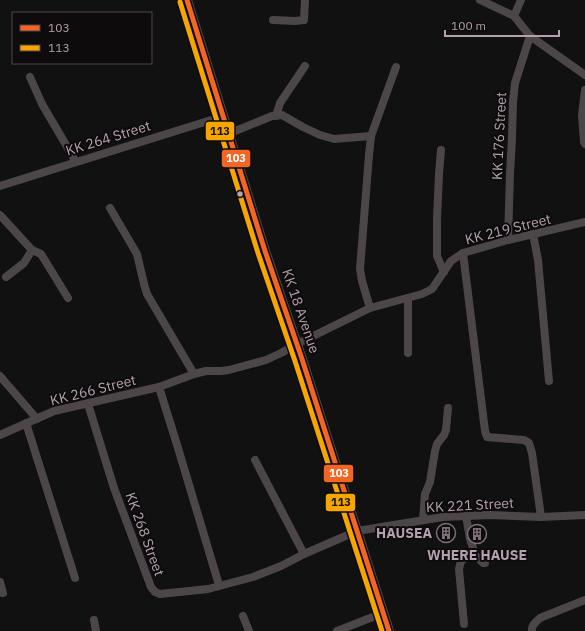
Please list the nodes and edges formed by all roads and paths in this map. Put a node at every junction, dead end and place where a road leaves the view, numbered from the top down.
1 (187, 0) edge
2 (305, 0) edge
3 (480, 0) edge
4 (521, 0) edge
5 (514, 16) junction
6 (272, 20) dead end
7 (530, 36) junction
8 (304, 66) dead end
9 (396, 67) dead end
10 (585, 75) edge
11 (30, 77) dead end
12 (585, 90) edge
13 (224, 116) junction
14 (276, 116) junction
15 (228, 134) junction
16 (371, 136) junction
17 (585, 144) edge
18 (442, 150) dead end
19 (76, 162) junction
20 (0, 186) edge
21 (110, 208) dead end
22 (0, 215) edge
23 (585, 222) edge
24 (533, 234) junction
25 (508, 240) junction
26 (32, 250) junction
27 (463, 253) junction
28 (444, 272) junction
29 (6, 276) dead end
30 (68, 298) dead end
31 (408, 298) junction
32 (370, 308) junction
33 (297, 344) junction
34 (408, 353) dead end
35 (194, 374) junction
36 (0, 376) edge
37 (549, 381) dead end
38 (159, 387) junction
39 (88, 404) junction
40 (448, 408) dead end
41 (37, 419) junction
42 (26, 423) junction
43 (0, 435) edge
44 (255, 460) dead end
45 (585, 515) edge
46 (466, 516) junction
47 (541, 517) junction
48 (423, 520) junction
49 (357, 531) junction
50 (473, 553) junction
51 (304, 554) junction
52 (485, 563) dead end
53 (75, 578) dead end
54 (0, 582) edge
55 (219, 585) junction
56 (3, 593) dead end
57 (585, 600) edge
58 (383, 613) junction
59 (243, 616) dead end
60 (94, 620) dead end
61 (464, 624) dead end
62 (96, 631) edge
63 (249, 631) edge
64 (337, 631) edge
65 (389, 631) edge
66 (532, 631) edge

1 - 13 main road, KK 18 Avenue
2 - 6 street
3 - 5 street
4 - 5 street
5 - 7 street
7 - 10 street
7 - 25 street, KK 176 Street
8 - 14 street
9 - 16 street
11 - 19 street
12 - 17 street
13 - 15 main road, KK 18 Avenue
13 - 19 street, KK 264 Street
14 - 15 street
14 - 16 street
15 - 33 main road, KK 18 Avenue
16 - 32 street
18 - 28 street
19 - 20 street, KK 264 Street
21 - 35 street
22 - 26 street
23 - 24 street, KK 219 Street
24 - 25 street, KK 219 Street
24 - 37 street
25 - 27 street, KK 219 Street
26 - 29 street
26 - 30 street
27 - 28 street, KK 219 Street
27 - 47 street
28 - 31 street, KK 219 Street
31 - 32 street, KK 219 Street
31 - 34 street
32 - 33 street, KK 219 Street
33 - 35 street, KK 266 Street
33 - 49 main road, KK 18 Avenue
35 - 38 street, KK 266 Street
36 - 41 street
38 - 39 street, KK 266 Street
38 - 55 street
39 - 41 street, KK 266 Street
39 - 55 street, KK 268 Street
40 - 48 street
41 - 42 street, KK 266 Street
42 - 43 street, KK 266 Street
42 - 53 street
44 - 51 street
45 - 47 street, KK 221 Street
46 - 47 street, KK 221 Street
46 - 48 street, KK 221 Street
46 - 50 street
48 - 49 street, KK 221 Street
49 - 51 street, KK 268 Street
49 - 58 main road, KK 18 Avenue
50 - 52 street
50 - 61 street
51 - 55 street, KK 268 Street
54 - 56 street
57 - 66 street
58 - 64 street
58 - 65 main road, KK 18 Avenue
59 - 63 street
60 - 62 street

